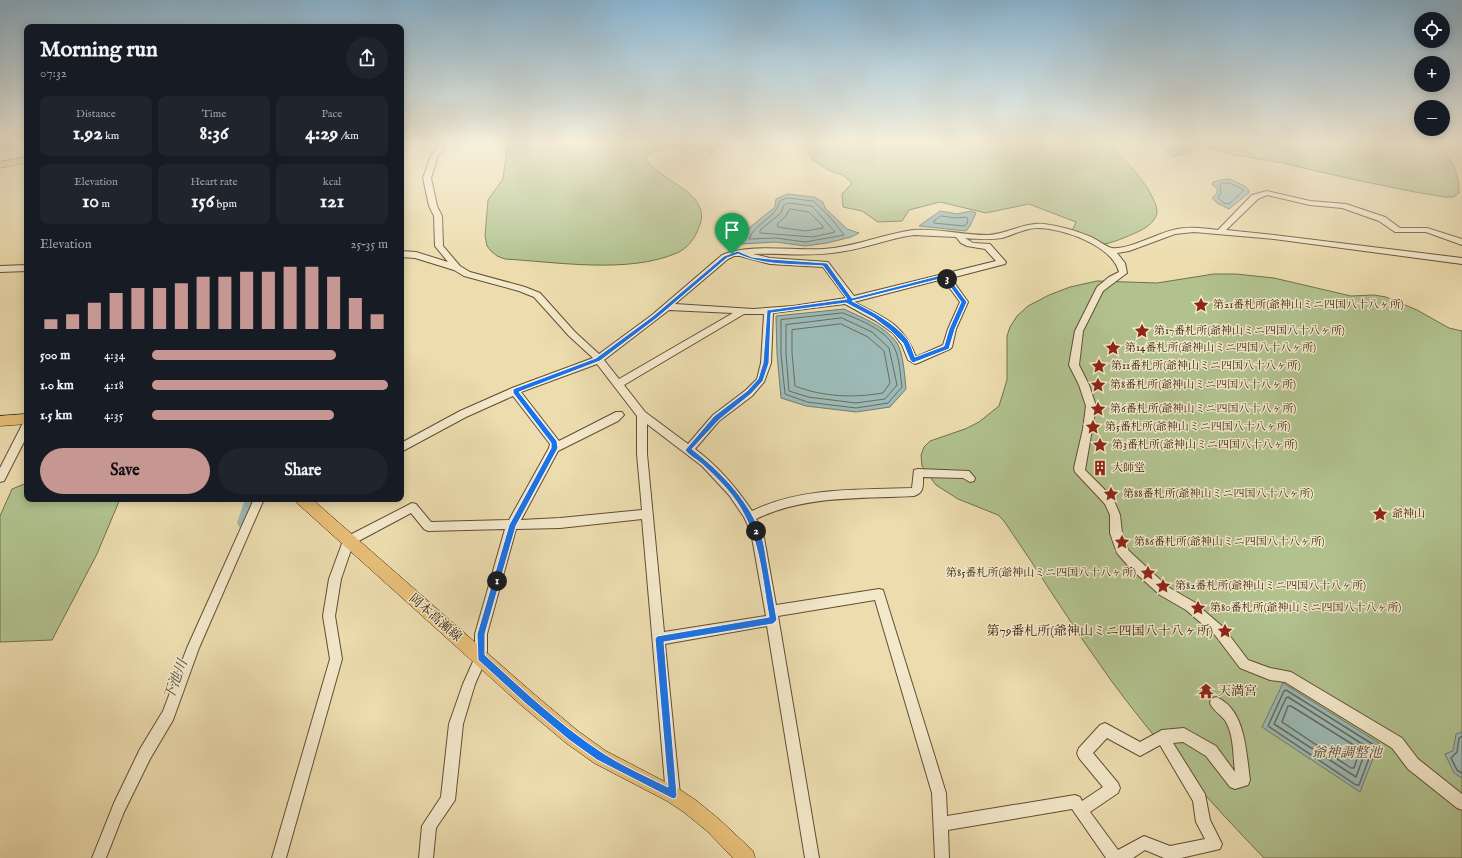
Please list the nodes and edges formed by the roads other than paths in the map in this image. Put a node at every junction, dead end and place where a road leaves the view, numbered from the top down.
1 (428, 183) edge
2 (1220, 232) junction
3 (958, 234) junction
4 (1462, 242) edge
5 (1112, 251) junction
6 (738, 252) junction
7 (404, 254) edge
8 (1462, 261) edge
9 (24, 268) edge
10 (457, 268) junction
11 (0, 269) edge
12 (945, 276) junction
13 (848, 300) junction
14 (665, 307) junction
15 (742, 311) junction
16 (769, 311) junction
17 (598, 360) junction
18 (617, 385) junction
19 (515, 391) junction
20 (619, 414) dead end
21 (642, 416) junction
22 (24, 419) edge
23 (0, 421) edge
24 (24, 432) edge
25 (404, 446) edge
26 (554, 448) junction
27 (688, 450) junction
28 (0, 478) edge
29 (970, 478) dead end
30 (258, 502) edge
31 (305, 502) edge
32 (648, 514) junction
33 (749, 517) junction
34 (512, 525) junction
35 (348, 541) junction
36 (772, 616) junction
37 (659, 639) junction
38 (480, 657) junction
39 (1216, 703) dead end
40 (1162, 737) junction
41 (673, 795) junction
42 (1462, 803) edge
43 (1081, 810) junction
44 (940, 824) junction
45 (735, 852) edge
46 (99, 858) edge
47 (280, 858) edge
48 (426, 858) edge
49 (746, 858) edge
50 (812, 858) edge
51 (942, 858) edge
52 (1115, 858) edge
53 (1119, 858) edge

1 - 10 street
2 - 4 street
2 - 5 street
2 - 8 street
3 - 5 street
3 - 6 street
3 - 12 street
5 - 42 street
6 - 13 street
6 - 14 street
7 - 10 street
9 - 11 street
10 - 17 street
12 - 13 street
12 - 13 street
13 - 16 street
14 - 15 street
14 - 17 street
15 - 16 street
15 - 18 street
16 - 27 street
17 - 18 street
17 - 19 street
18 - 21 street
19 - 25 street
19 - 26 street
20 - 26 street
21 - 27 street
21 - 32 street
22 - 23 main road
24 - 28 street
26 - 34 street
27 - 33 street
29 - 33 street
30 - 46 street
31 - 35 main road, 岡本高瀬線
32 - 34 street
32 - 37 street
33 - 36 street
34 - 35 street
34 - 38 street
35 - 38 main road, 岡本高瀬線
35 - 47 street
36 - 37 street
36 - 44 street
36 - 50 street
37 - 41 street
38 - 41 main road, 岡本高瀬線
38 - 48 street
39 - 40 street
40 - 43 street
40 - 53 street
41 - 45 main road, 岡本高瀬線
43 - 44 street
43 - 52 street
44 - 51 street
45 - 49 main road, 岡本高瀬線

